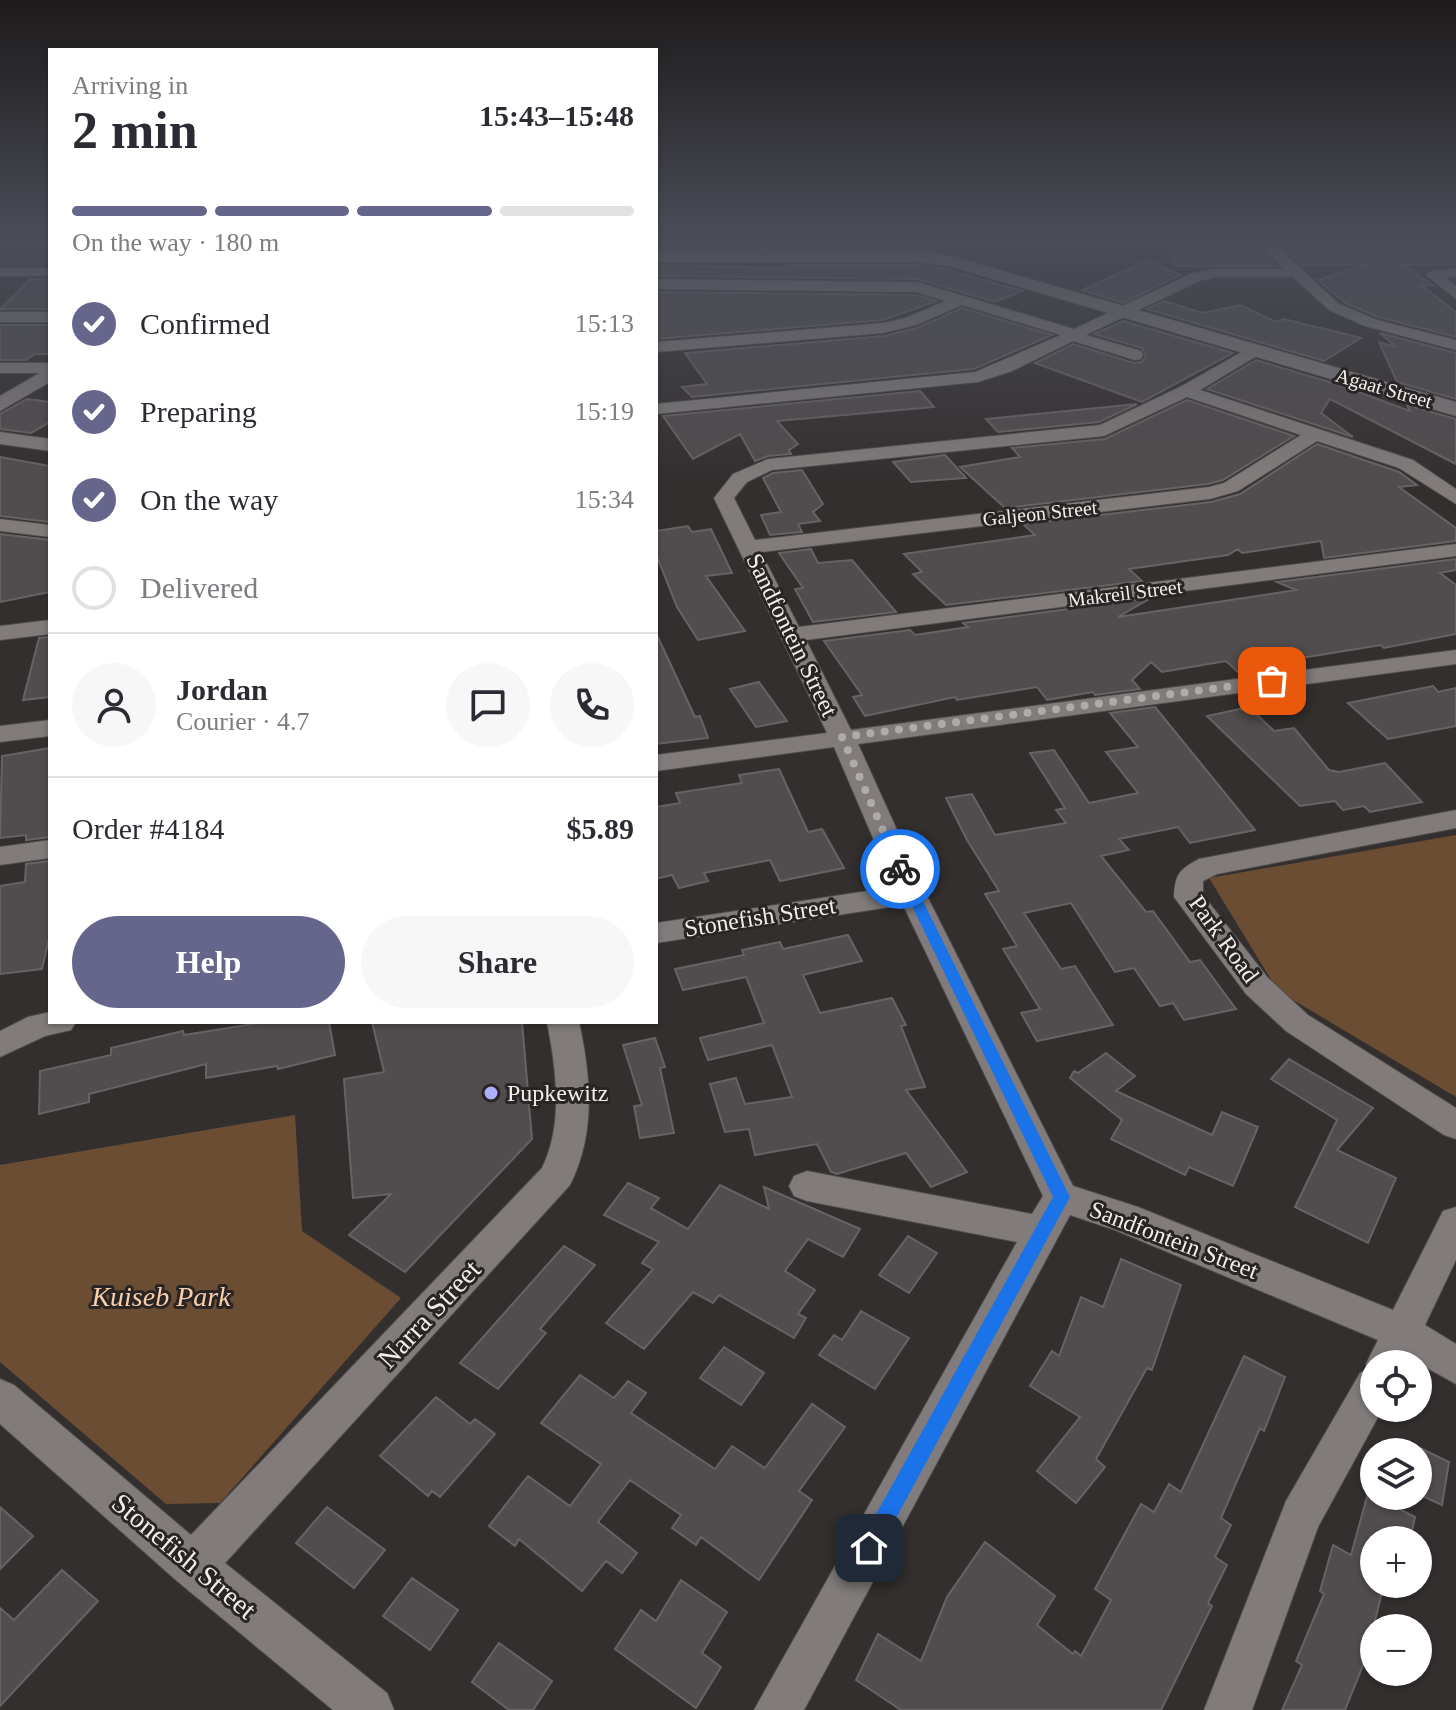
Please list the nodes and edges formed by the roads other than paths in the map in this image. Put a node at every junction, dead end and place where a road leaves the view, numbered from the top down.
1 (913, 319) edge
2 (1024, 319) edge
3 (1106, 319) edge
4 (1148, 319) edge
5 (1361, 319) edge
6 (1073, 335) junction
7 (1456, 345) edge
8 (658, 347) edge
9 (1254, 350) junction
10 (1135, 355) dead end
11 (0, 368) edge
12 (48, 370) edge
13 (48, 371) edge
14 (1186, 391) junction
15 (0, 405) edge
16 (658, 409) edge
17 (1456, 409) edge
18 (1315, 434) junction
19 (0, 438) edge
20 (48, 445) edge
21 (1456, 498) edge
22 (0, 525) edge
23 (48, 531) edge
24 (750, 547) junction
25 (1456, 550) edge
26 (48, 627) edge
27 (0, 633) edge
28 (793, 635) junction
29 (1456, 657) edge
30 (48, 728) edge
31 (0, 734) edge
32 (842, 737) junction
33 (658, 763) edge
34 (1456, 819) edge
35 (48, 849) edge
36 (0, 856) edge
37 (912, 894) junction
38 (658, 933) edge
39 (48, 1024) edge
40 (563, 1024) edge
41 (0, 1045) edge
42 (1456, 1125) edge
43 (807, 1186) dead end
44 (1051, 1214) junction
45 (1456, 1222) edge
46 (1395, 1349) edge
47 (1456, 1366) edge
48 (0, 1398) edge
49 (1360, 1411) edge
50 (193, 1565) junction
51 (370, 1710) edge
52 (778, 1710) edge
53 (1228, 1710) edge

1 - 8 street
2 - 6 street
3 - 6 street
4 - 9 street, Agaat Street
5 - 7 street
6 - 10 street
6 - 16 street
9 - 14 street, Sandfontein Street
9 - 17 street, Agaat Street
11 - 12 street
13 - 15 street
14 - 18 street
14 - 24 street, Sandfontein Street
18 - 21 street
18 - 24 street, Galjeon Street
19 - 20 street
22 - 23 street
24 - 28 street, Sandfontein Street
25 - 28 street, Makreil Street
26 - 27 street
28 - 32 street, Sandfontein Street
29 - 32 street
30 - 31 street
32 - 33 street
32 - 37 street, Sandfontein Street
34 - 42 street, Park Road
35 - 36 street
37 - 38 street, Stonefish Street
37 - 44 street, Sandfontein Street
39 - 41 street
40 - 50 street, Narra Street
43 - 44 street
44 - 46 street, Sandfontein Street
44 - 52 street
45 - 46 street
46 - 47 street, Sandfontein Street
48 - 50 street, Stonefish Street
49 - 53 street
50 - 51 street, Stonefish Street

